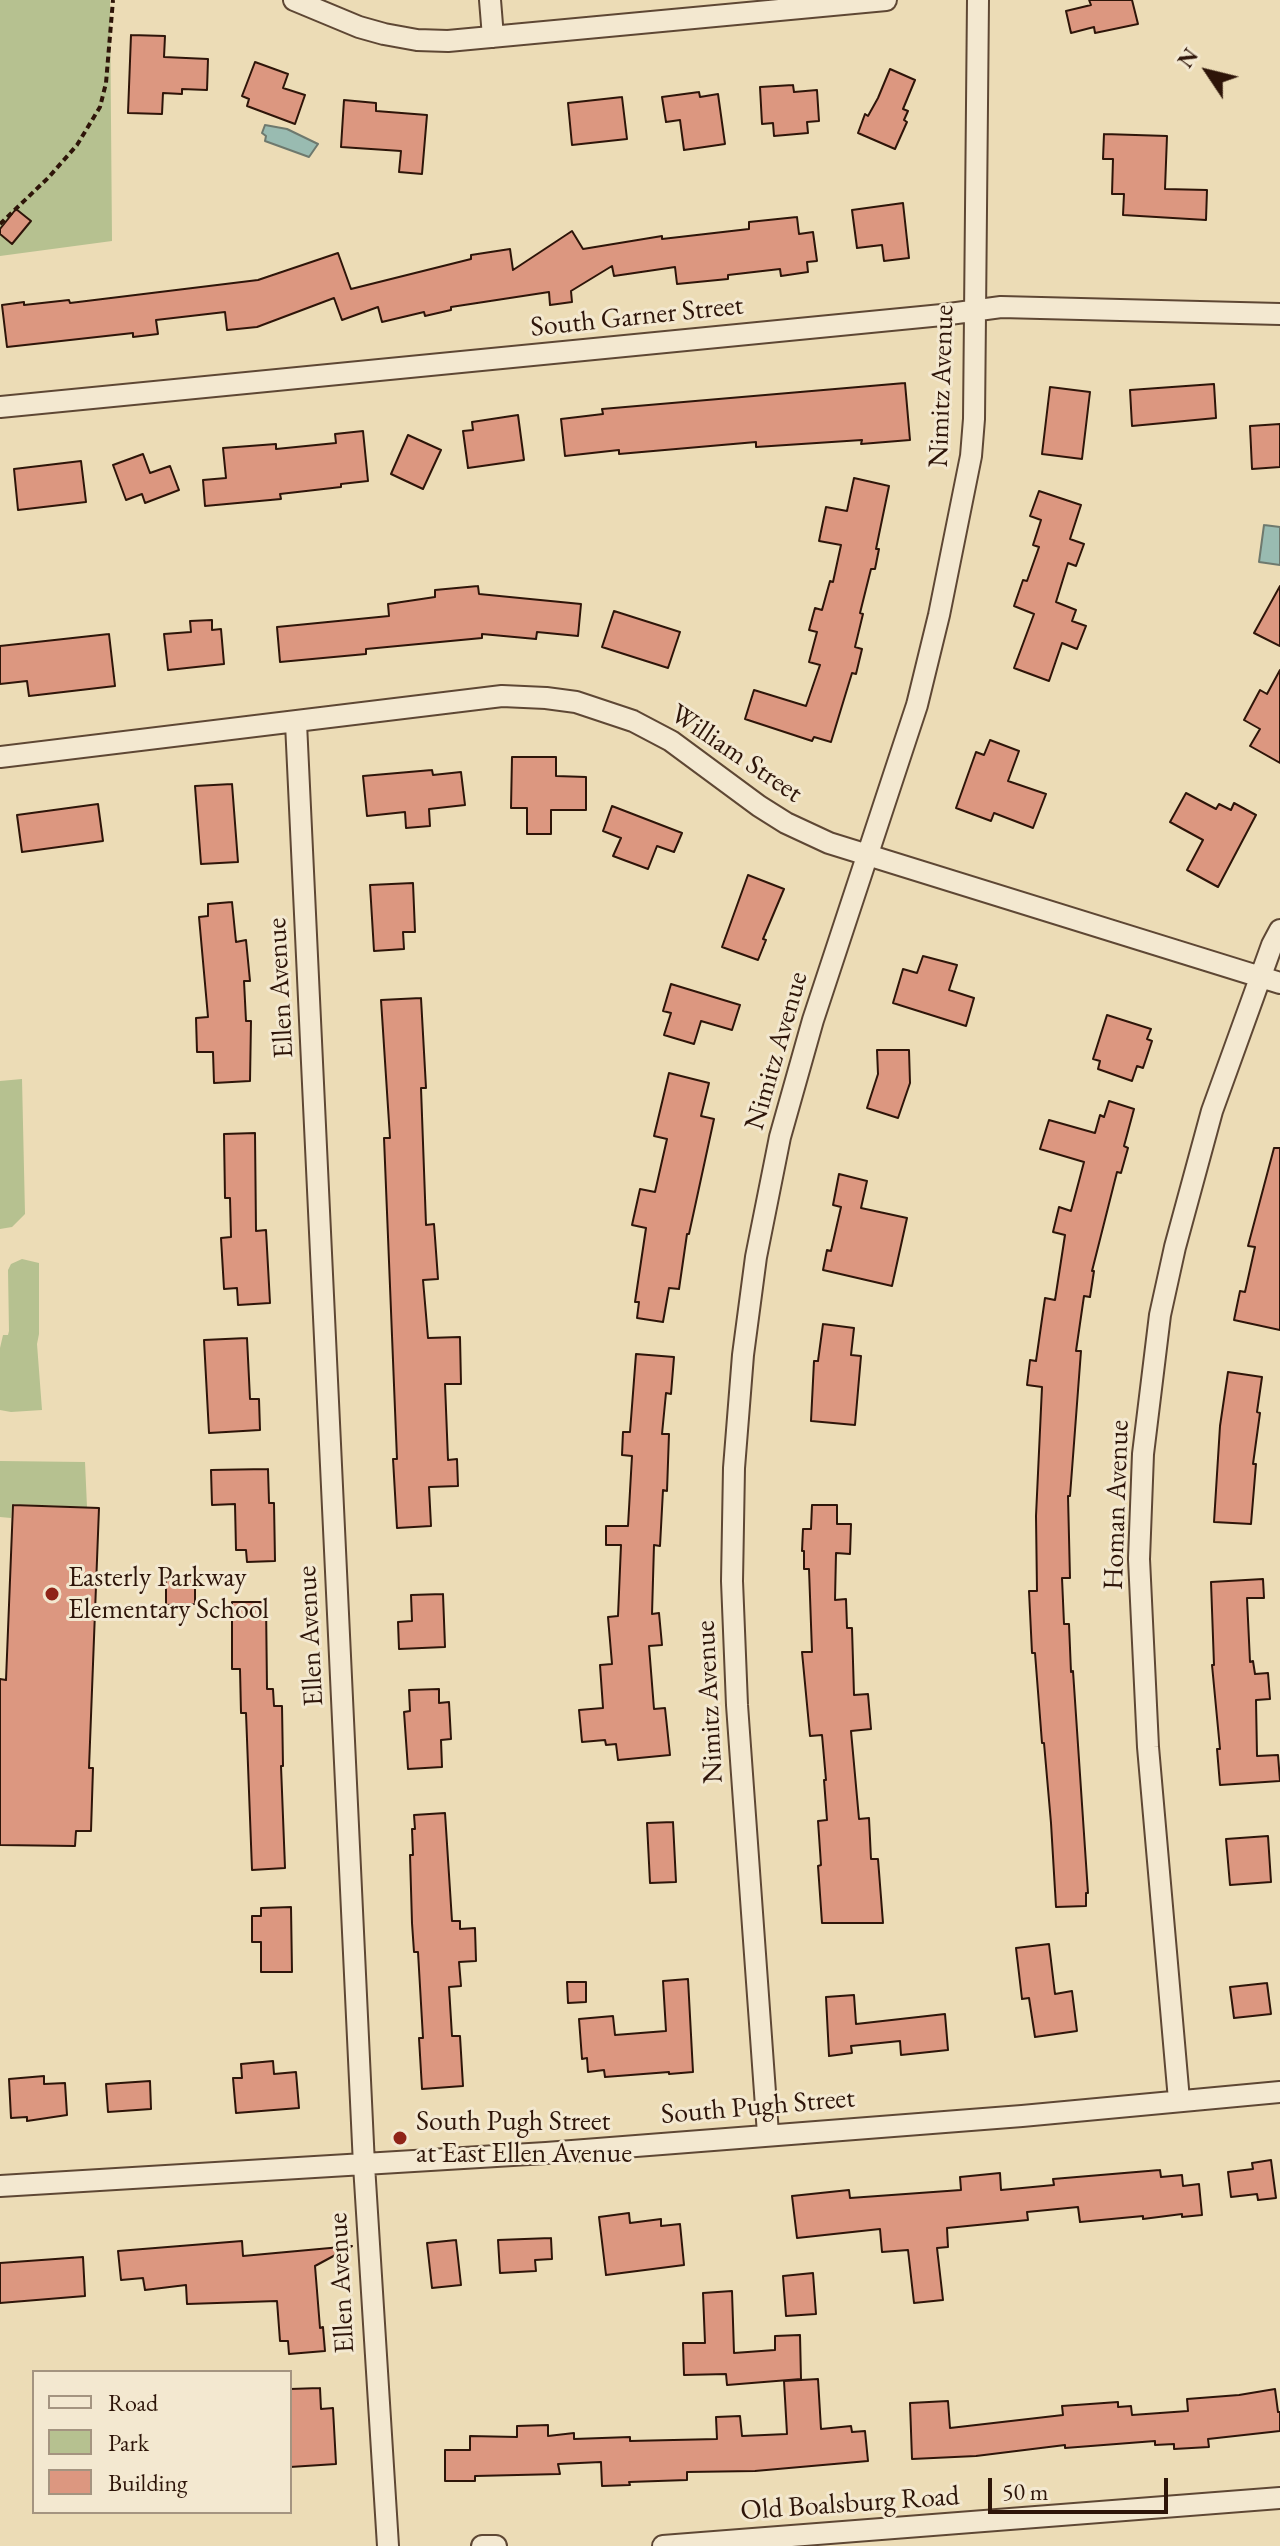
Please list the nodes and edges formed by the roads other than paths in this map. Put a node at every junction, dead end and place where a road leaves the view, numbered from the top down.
1 (294, 0) edge
2 (490, 0) edge
3 (886, 0) edge
4 (978, 0) edge
5 (493, 37) junction
6 (973, 311) junction
7 (1280, 314) edge
8 (0, 407) edge
9 (296, 723) junction
10 (0, 757) edge
11 (869, 855) junction
12 (1280, 930) edge
13 (1270, 980) edge
14 (1280, 2092) edge
15 (1179, 2100) junction
16 (768, 2134) junction
17 (364, 2165) junction
18 (0, 2186) edge
19 (1280, 2498) edge
20 (388, 2546) edge
21 (482, 2546) edge
22 (496, 2546) edge
23 (663, 2546) edge

1 - 5 street
2 - 5 street
3 - 5 street
4 - 6 street, Nimitz Avenue
6 - 7 street, South Garner Street
6 - 8 street, South Garner Street
6 - 11 street, Nimitz Avenue
9 - 10 street, William Street
9 - 11 street, William Street
9 - 17 street, Ellen Avenue
11 - 13 street, William Street
11 - 16 street, Nimitz Avenue
12 - 13 street, Homan Avenue
13 - 15 street, Homan Avenue
14 - 15 street, South Pugh Street
15 - 16 street, South Pugh Street
16 - 17 street, South Pugh Street
17 - 18 street, South Pugh Street
17 - 20 street, Ellen Avenue
19 - 23 street, Old Boalsburg Road
21 - 22 street

